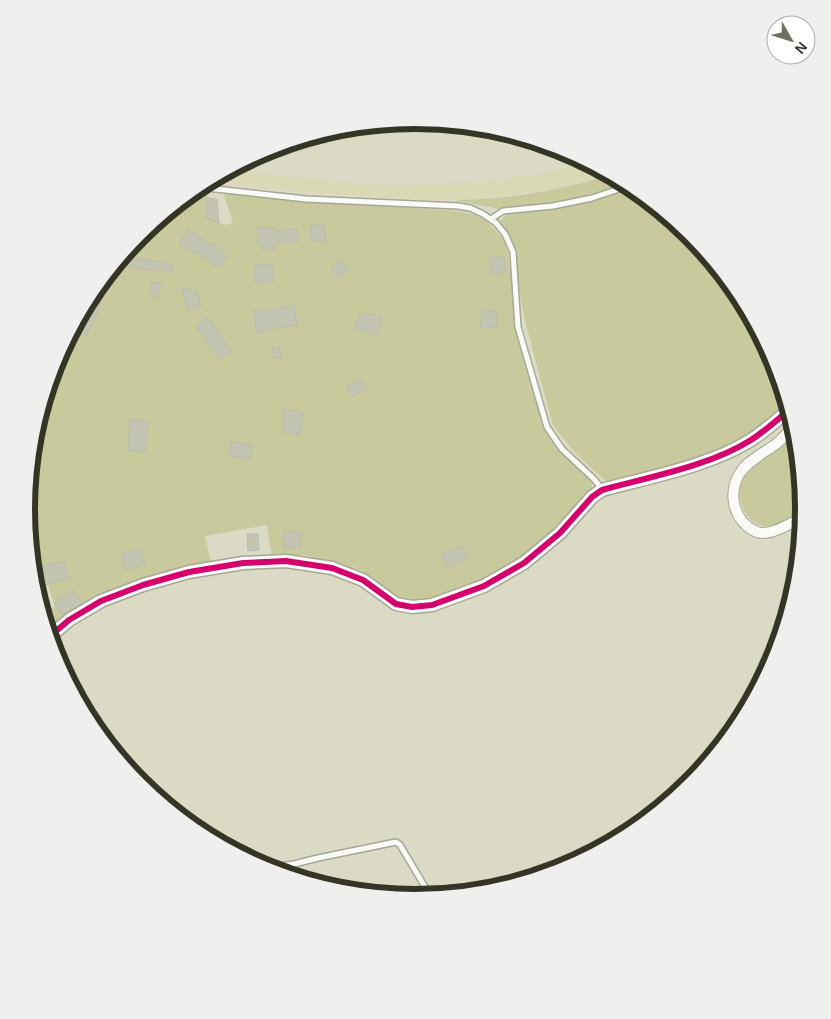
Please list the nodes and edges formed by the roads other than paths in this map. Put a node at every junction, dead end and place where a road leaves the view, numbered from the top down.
1 (211, 188) edge
2 (620, 189) edge
3 (491, 219) junction
4 (784, 414) edge
5 (788, 432) edge
6 (602, 490) junction
7 (796, 520) edge
8 (55, 632) edge
9 (282, 866) edge
10 (426, 890) edge

1 - 3 lane
2 - 3 lane
3 - 6 lane
4 - 6 street
5 - 7 street
6 - 8 street
9 - 10 lane

